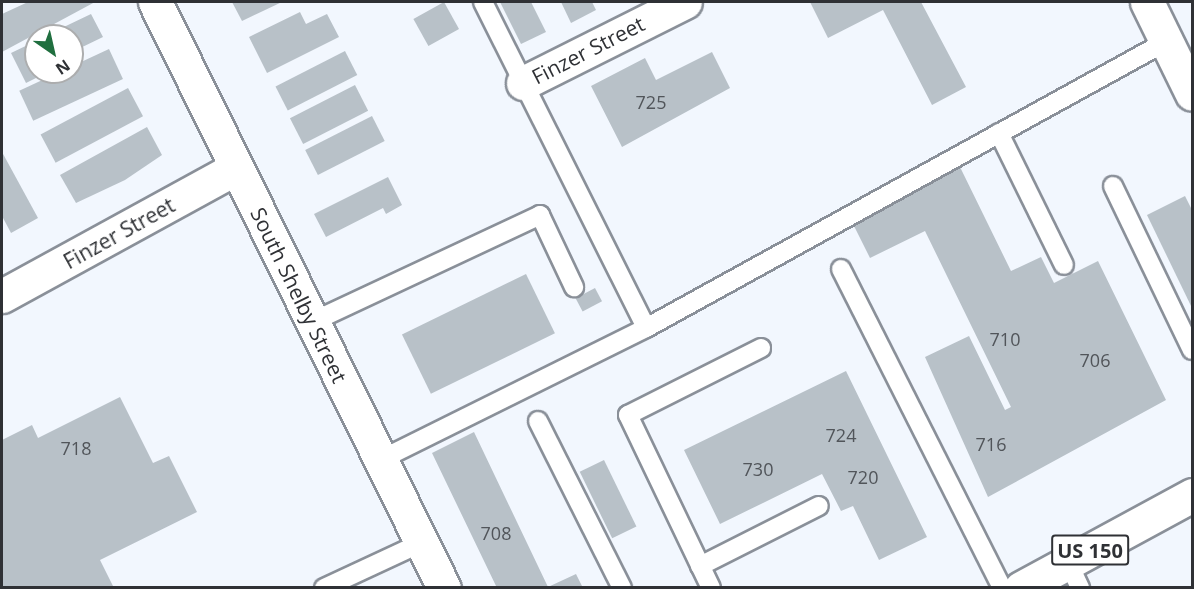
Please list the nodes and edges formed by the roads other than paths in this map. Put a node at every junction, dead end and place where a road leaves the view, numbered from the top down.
1 (155, 2) edge
2 (483, 2) edge
3 (685, 2) edge
4 (1147, 2) edge
5 (1167, 41) junction
6 (523, 83) junction
7 (1192, 94) edge
8 (999, 133) junction
9 (236, 168) junction
10 (1113, 186) dead end
11 (1064, 264) dead end
12 (841, 269) dead end
13 (574, 287) dead end
14 (2, 296) edge
15 (312, 322) junction
16 (646, 328) junction
17 (761, 348) dead end
18 (1192, 350) edge
19 (538, 422) dead end
20 (380, 460) junction
21 (1192, 495) edge
22 (819, 506) dead end
23 (421, 543) junction
24 (700, 566) junction
25 (1074, 575) edge
26 (329, 587) edge
27 (444, 588) edge
28 (622, 588) edge
29 (711, 588) edge
30 (1002, 588) edge
31 (1021, 588) edge

1 - 9 main road, South Shelby Street
2 - 6 lane
3 - 6 main road, Finzer Street
4 - 5 main road
5 - 7 main road
5 - 8 lane
6 - 16 lane
8 - 11 lane
8 - 16 lane
9 - 14 main road, Finzer Street
9 - 15 main road, South Shelby Street
10 - 18 lane
12 - 30 lane
13 - 15 lane
15 - 20 main road, South Shelby Street
16 - 20 lane
17 - 24 lane
19 - 28 lane
20 - 23 main road, South Shelby Street
21 - 25 main road, US 150
22 - 24 lane
23 - 26 lane
23 - 27 main road, South Shelby Street
24 - 29 lane
25 - 31 main road, US 150

